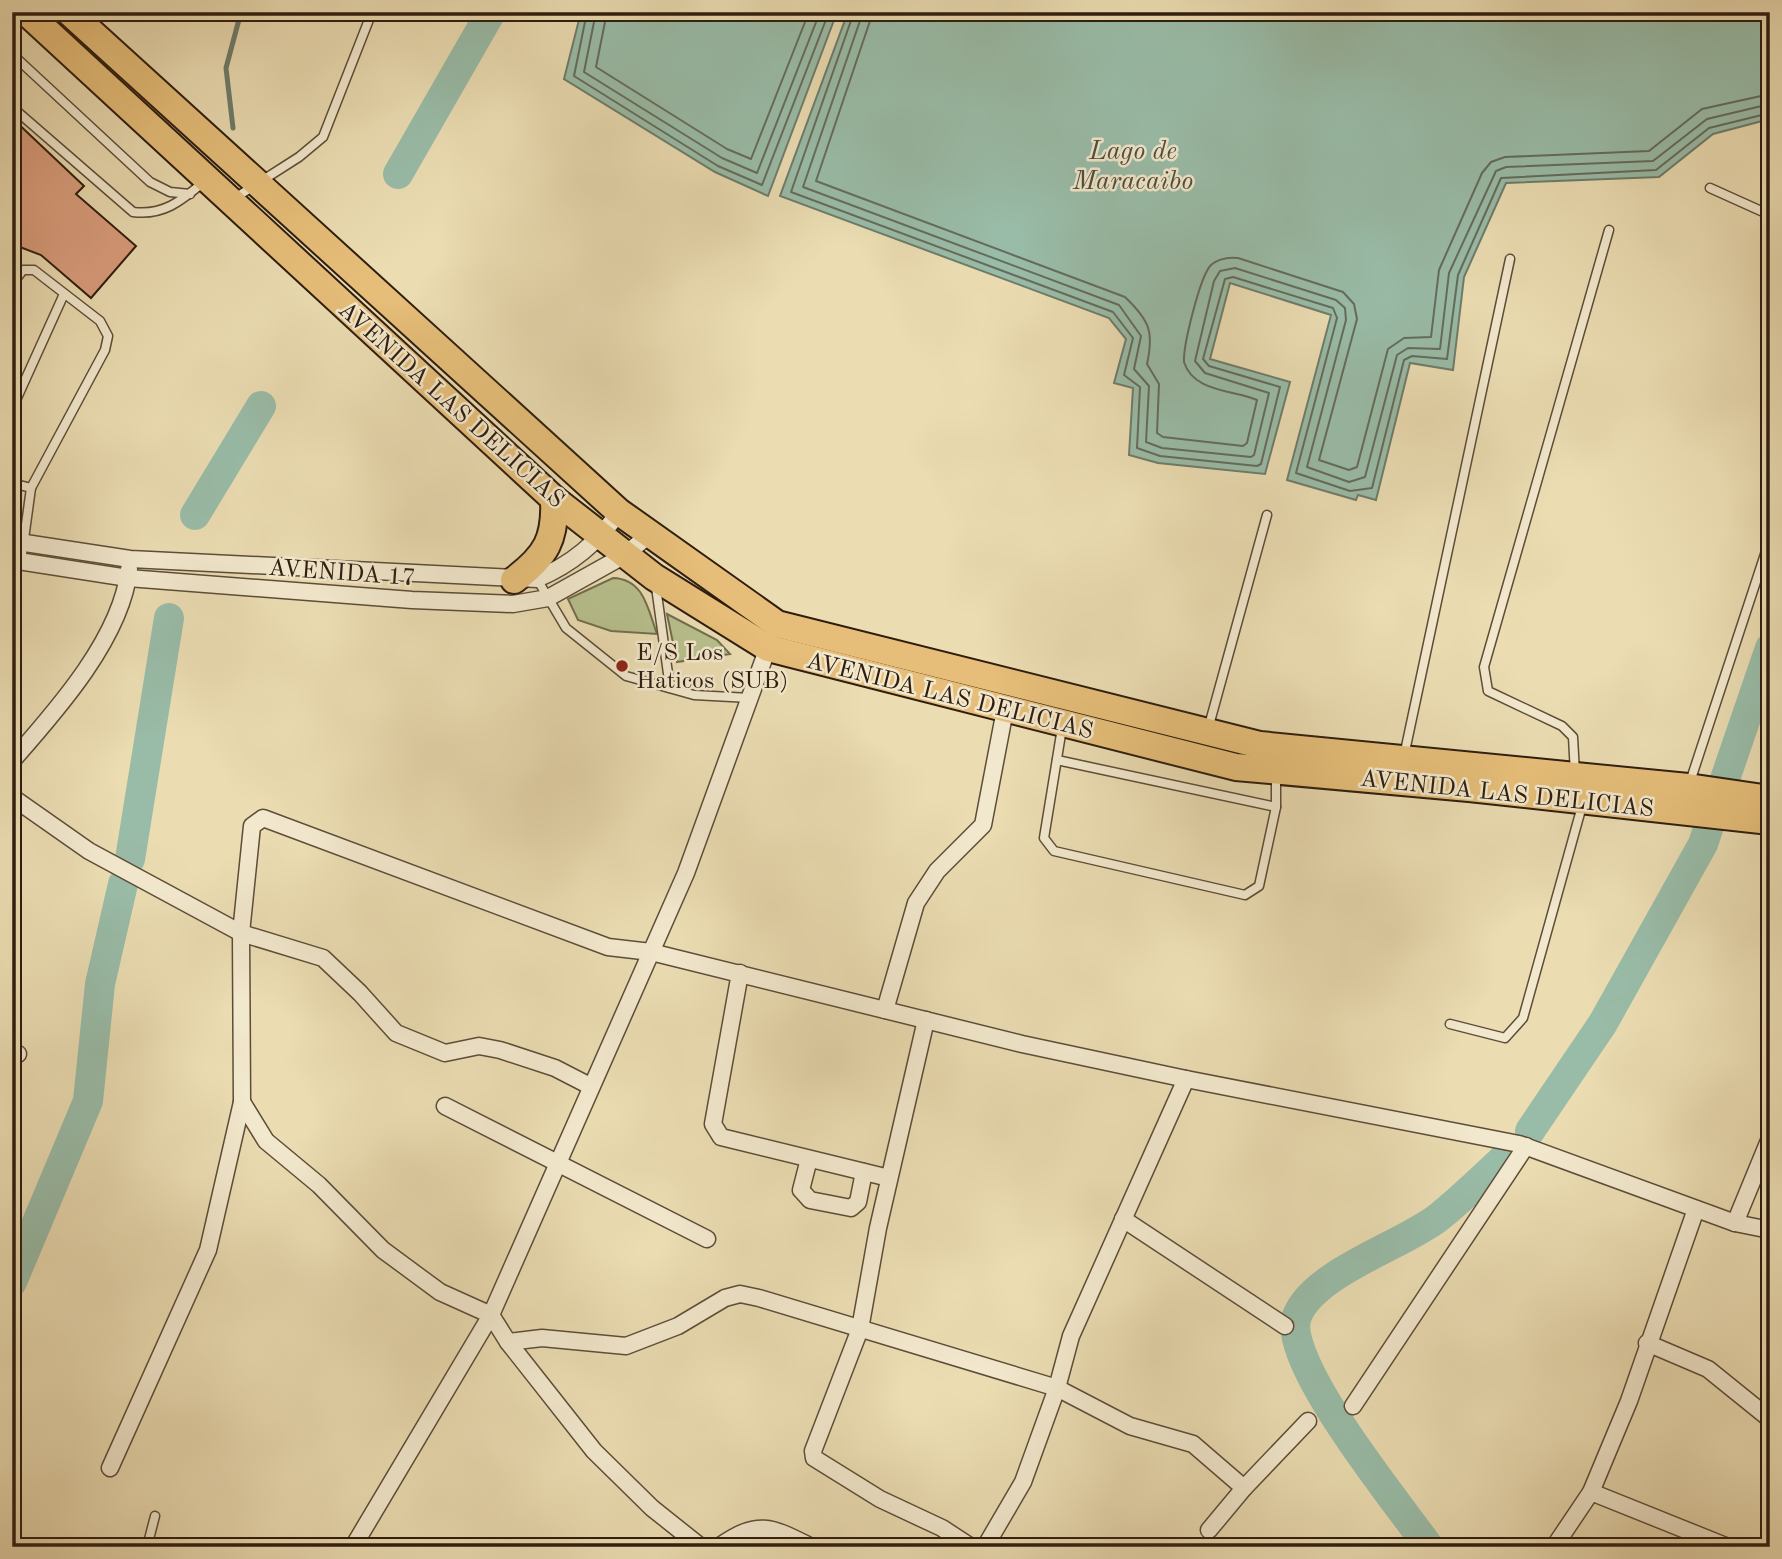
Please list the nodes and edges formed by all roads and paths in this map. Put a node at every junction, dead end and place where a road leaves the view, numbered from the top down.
1 (26, 12) edge
2 (69, 12) edge
3 (372, 12) edge
4 (12, 54) edge
5 (12, 107) edge
6 (256, 184) junction
7 (198, 187) junction
8 (1710, 188) dead end
9 (230, 201) junction
10 (1770, 215) edge
11 (1609, 230) dead end
12 (1510, 259) dead end
13 (12, 284) edge
14 (64, 294) junction
15 (12, 409) edge
16 (12, 483) edge
17 (31, 488) junction
18 (554, 499) junction
19 (619, 512) junction
20 (1267, 516) dead end
21 (650, 534) junction
22 (601, 537) junction
23 (1770, 539) edge
24 (19, 542) edge
25 (625, 555) junction
26 (130, 559) junction
27 (17, 560) edge
28 (654, 577) junction
29 (128, 578) junction
30 (526, 579) junction
31 (548, 598) junction
32 (772, 636) junction
33 (986, 677) junction
34 (670, 688) junction
35 (750, 698) junction
36 (978, 703) junction
37 (1005, 710) junction
38 (1063, 724) junction
39 (1207, 732) junction
40 (1403, 759) junction
41 (1057, 760) junction
42 (12, 761) edge
43 (1276, 771) junction
44 (1688, 787) junction
45 (1579, 788) junction
46 (12, 797) edge
47 (1770, 799) edge
48 (1276, 807) junction
49 (1770, 821) edge
50 (241, 933) junction
51 (651, 952) junction
52 (740, 974) junction
53 (886, 1010) junction
54 (926, 1020) junction
55 (1450, 1024) dead end
56 (1185, 1079) junction
57 (590, 1086) junction
58 (242, 1102) junction
59 (445, 1107) dead end
60 (1770, 1138) edge
61 (1526, 1146) junction
62 (809, 1159) junction
63 (558, 1165) junction
64 (864, 1172) junction
65 (889, 1178) junction
66 (1696, 1209) junction
67 (1123, 1219) junction
68 (1735, 1223) junction
69 (1770, 1230) edge
70 (707, 1239) dead end
71 (491, 1315) junction
72 (1285, 1326) dead end
73 (860, 1329) junction
74 (508, 1342) junction
75 (1647, 1343) junction
76 (1058, 1388) junction
77 (1353, 1406) dead end
78 (1770, 1419) edge
79 (1308, 1421) dead end
80 (110, 1468) dead end
81 (1244, 1488) junction
82 (1591, 1492) junction
83 (155, 1516) dead end
84 (1209, 1530) dead end
85 (148, 1547) edge
86 (353, 1547) edge
87 (701, 1547) edge
88 (723, 1547) edge
89 (806, 1547) edge
90 (971, 1547) edge
91 (985, 1547) edge
92 (1554, 1547) edge
93 (1728, 1547) edge

1 - 7 main road, AVENIDA LAS DELICIAS
2 - 6 main road, AVENIDA LAS DELICIAS
3 - 6 lane
4 - 7 lane
5 - 7 lane
6 - 9 lane
6 - 19 main road, AVENIDA LAS DELICIAS
7 - 9 main road, AVENIDA LAS DELICIAS
8 - 10 lane
9 - 18 main road, AVENIDA LAS DELICIAS
11 - 45 lane
12 - 40 lane
13 - 14 lane
14 - 15 lane
14 - 17 lane
16 - 17 lane
17 - 24 lane
18 - 22 main road, AVENIDA LAS DELICIAS
18 - 30 main road
19 - 21 main road, AVENIDA LAS DELICIAS
19 - 22 street, AVENIDA 17
20 - 39 lane
21 - 25 street, AVENIDA 17
21 - 32 main road, AVENIDA LAS DELICIAS
22 - 25 main road, AVENIDA LAS DELICIAS
22 - 30 street, AVENIDA 17
23 - 44 lane
24 - 26 street, AVENIDA 17
24 - 27 lane
25 - 28 main road, AVENIDA LAS DELICIAS
25 - 31 street, AVENIDA 17
26 - 29 street
26 - 30 street, AVENIDA 17
27 - 29 street, AVENIDA 17
28 - 32 main road, AVENIDA LAS DELICIAS
28 - 34 lane
29 - 31 street, AVENIDA 17
29 - 42 street
30 - 31 lane
31 - 34 lane
32 - 33 main road, AVENIDA LAS DELICIAS
32 - 35 street
32 - 36 main road, AVENIDA LAS DELICIAS
33 - 36 main road
33 - 39 main road, AVENIDA LAS DELICIAS
34 - 35 lane
35 - 51 street
36 - 37 main road, AVENIDA LAS DELICIAS
37 - 38 main road, AVENIDA LAS DELICIAS
37 - 53 street
38 - 41 lane
38 - 43 main road, AVENIDA LAS DELICIAS
39 - 40 main road, AVENIDA LAS DELICIAS
40 - 45 main road, AVENIDA LAS DELICIAS
41 - 48 lane
41 - 48 lane
43 - 45 main road, AVENIDA LAS DELICIAS
43 - 48 lane
44 - 45 main road, AVENIDA LAS DELICIAS
44 - 47 main road, AVENIDA LAS DELICIAS
45 - 49 main road, AVENIDA LAS DELICIAS
45 - 55 lane
46 - 50 street
50 - 51 street
50 - 57 street
50 - 58 street
51 - 52 street
51 - 57 street
52 - 53 street
52 - 62 street
53 - 54 street
54 - 56 street
54 - 65 street
56 - 61 street
56 - 67 street
57 - 63 street
58 - 71 street
58 - 80 street
59 - 63 street
60 - 68 street
61 - 66 street
61 - 77 street
62 - 64 street
62 - 64 street
63 - 70 street
63 - 71 street
64 - 65 street
65 - 73 street
66 - 68 street
66 - 75 street
67 - 72 street
67 - 76 street
68 - 69 street
71 - 74 street
71 - 86 street
73 - 74 street
73 - 76 street
73 - 90 street
74 - 87 street
75 - 78 street
75 - 82 street
76 - 81 street
76 - 91 street
79 - 81 street
81 - 84 street
82 - 92 street
82 - 93 street
83 - 85 lane
88 - 89 street

